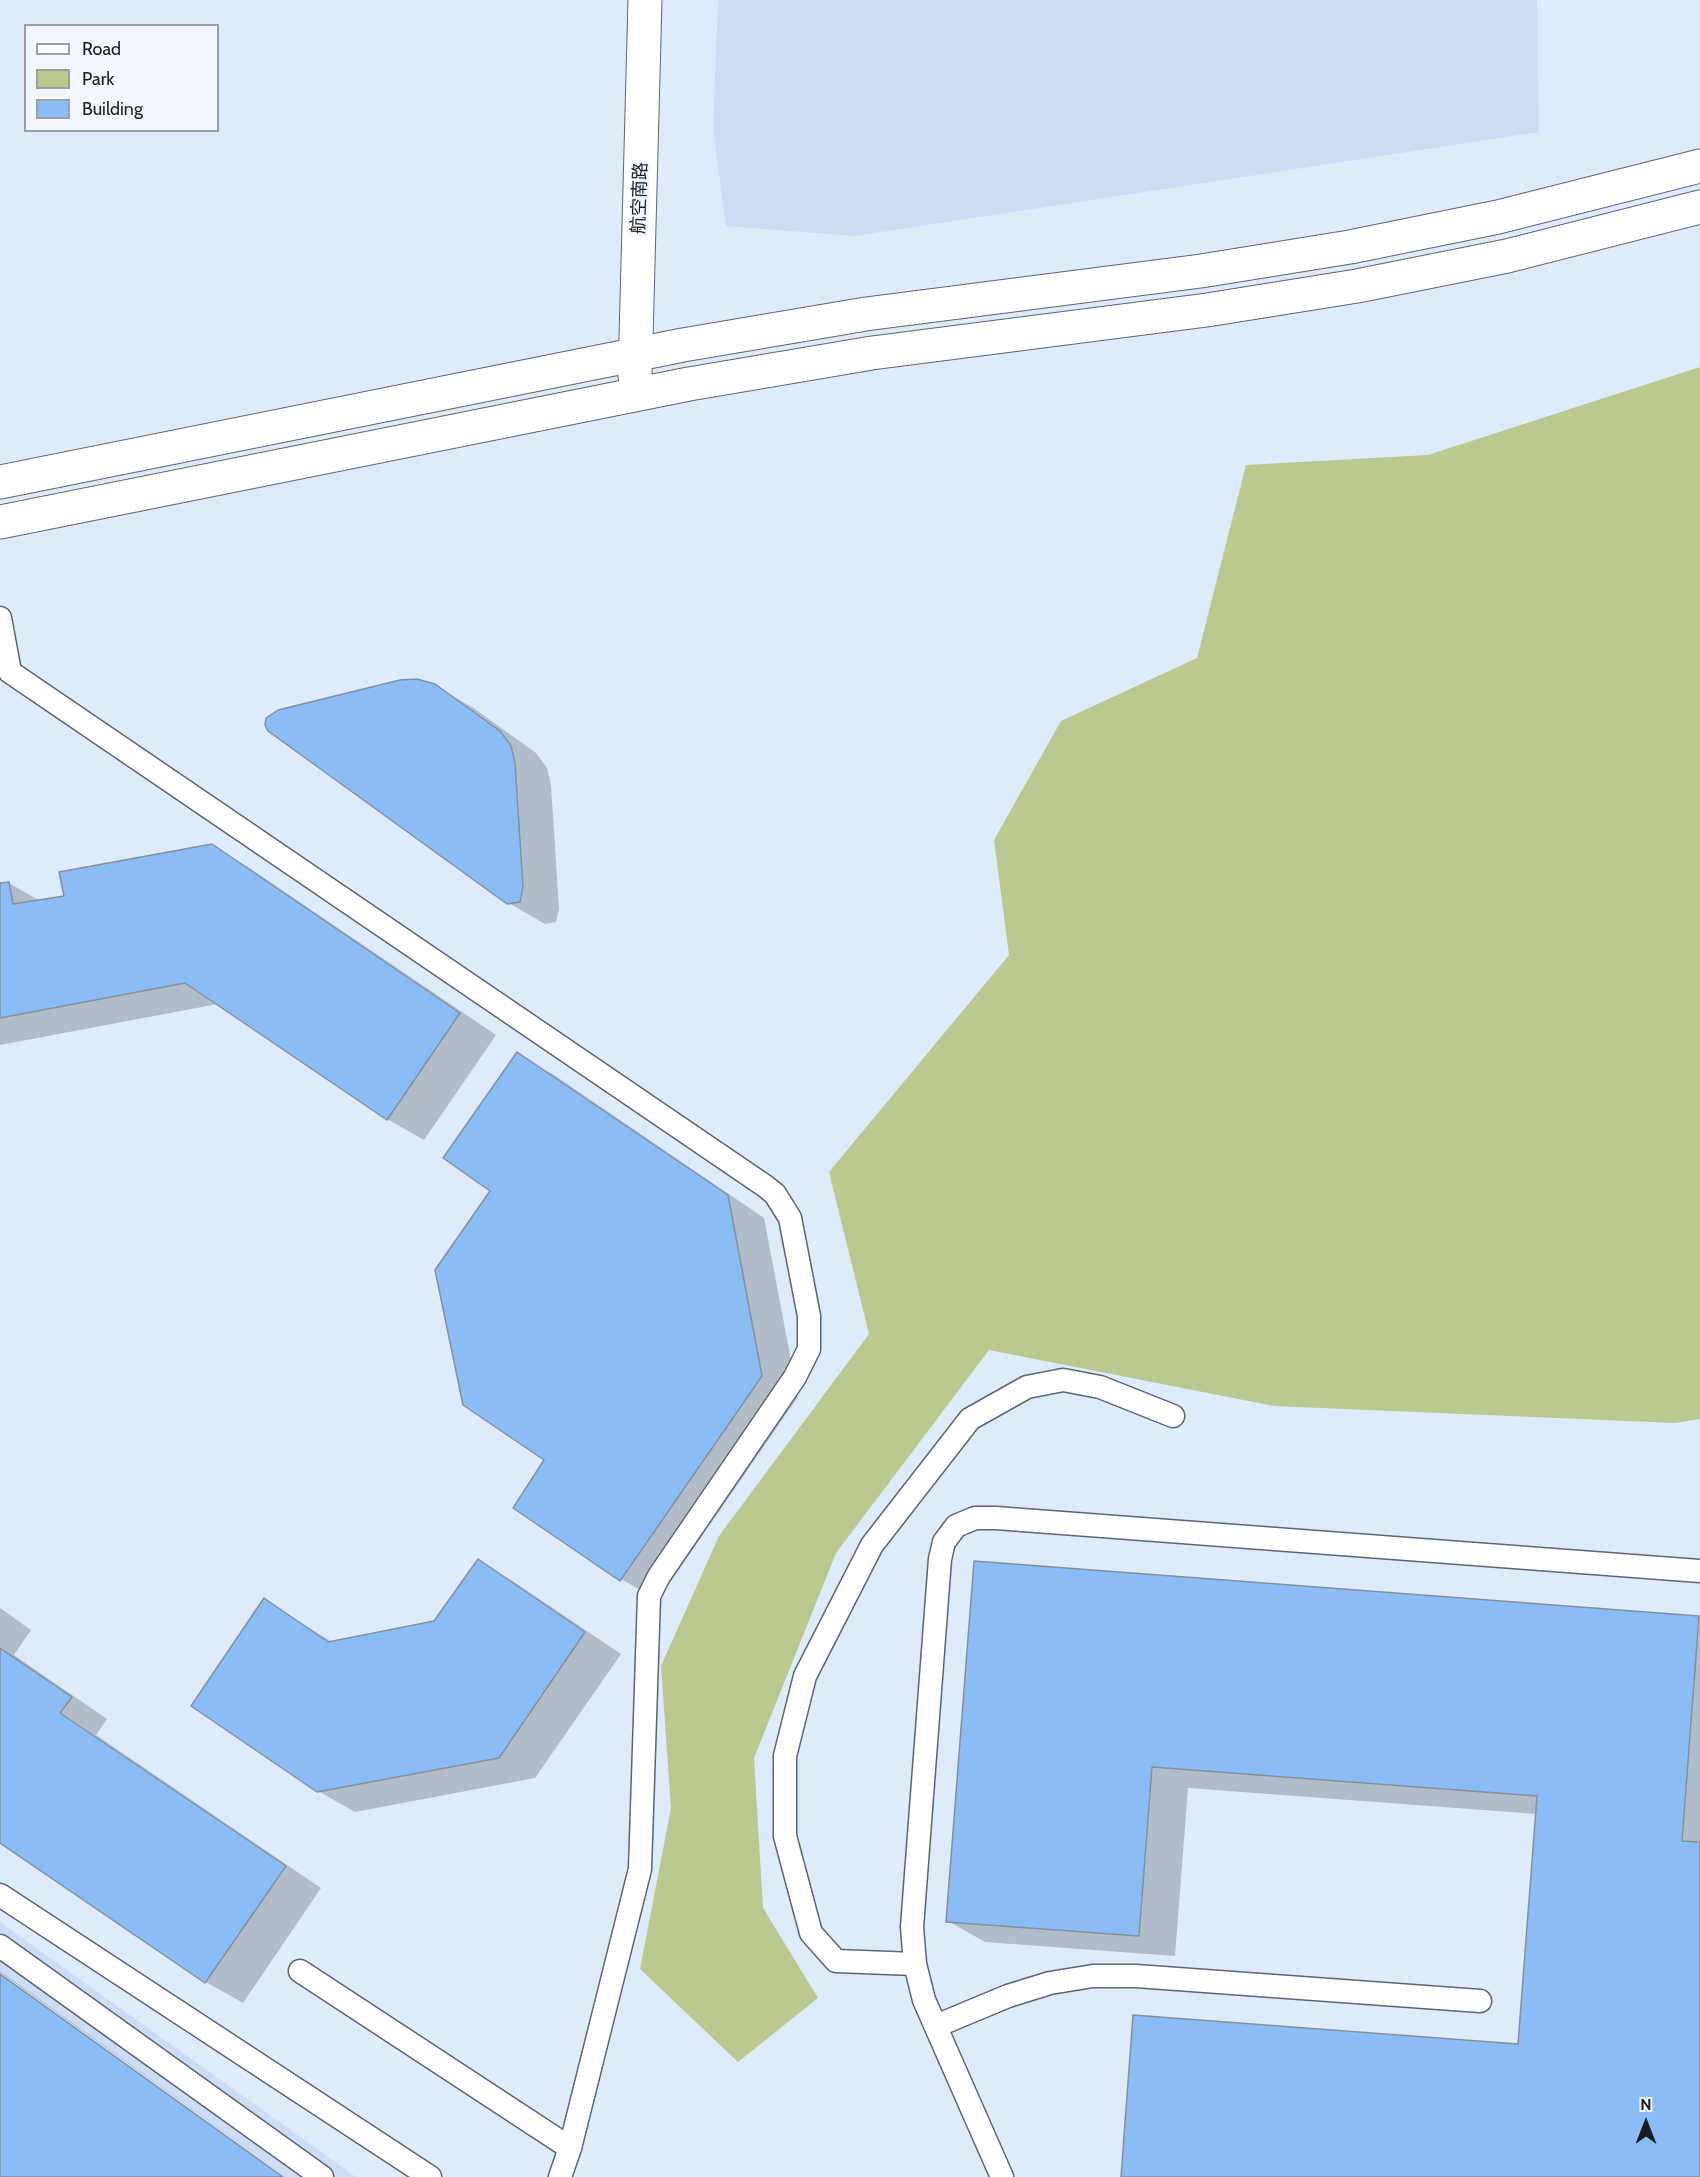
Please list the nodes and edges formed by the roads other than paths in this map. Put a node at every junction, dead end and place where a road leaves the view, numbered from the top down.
1 (645, 0) edge
2 (1700, 166) edge
3 (1700, 207) edge
4 (636, 355) junction
5 (634, 395) junction
6 (0, 482) edge
7 (0, 522) edge
8 (0, 618) edge
9 (5, 674) edge
10 (1173, 1416) dead end
11 (1700, 1571) edge
12 (0, 1895) edge
13 (0, 1946) edge
14 (915, 1964) junction
15 (300, 1971) dead end
16 (1480, 2001) dead end
17 (936, 2026) junction
18 (570, 2148) junction
19 (322, 2177) edge
20 (430, 2177) edge
21 (560, 2177) edge
22 (1002, 2177) edge

1 - 4 main road, 航空南路
2 - 4 main road
3 - 5 main road
4 - 5 main road, 航空南路
4 - 6 main road
5 - 7 main road
8 - 9 lane
9 - 18 lane
10 - 14 lane
11 - 14 lane
12 - 20 lane
13 - 19 lane
14 - 17 lane
15 - 18 lane
16 - 17 lane
17 - 22 lane
18 - 21 lane

